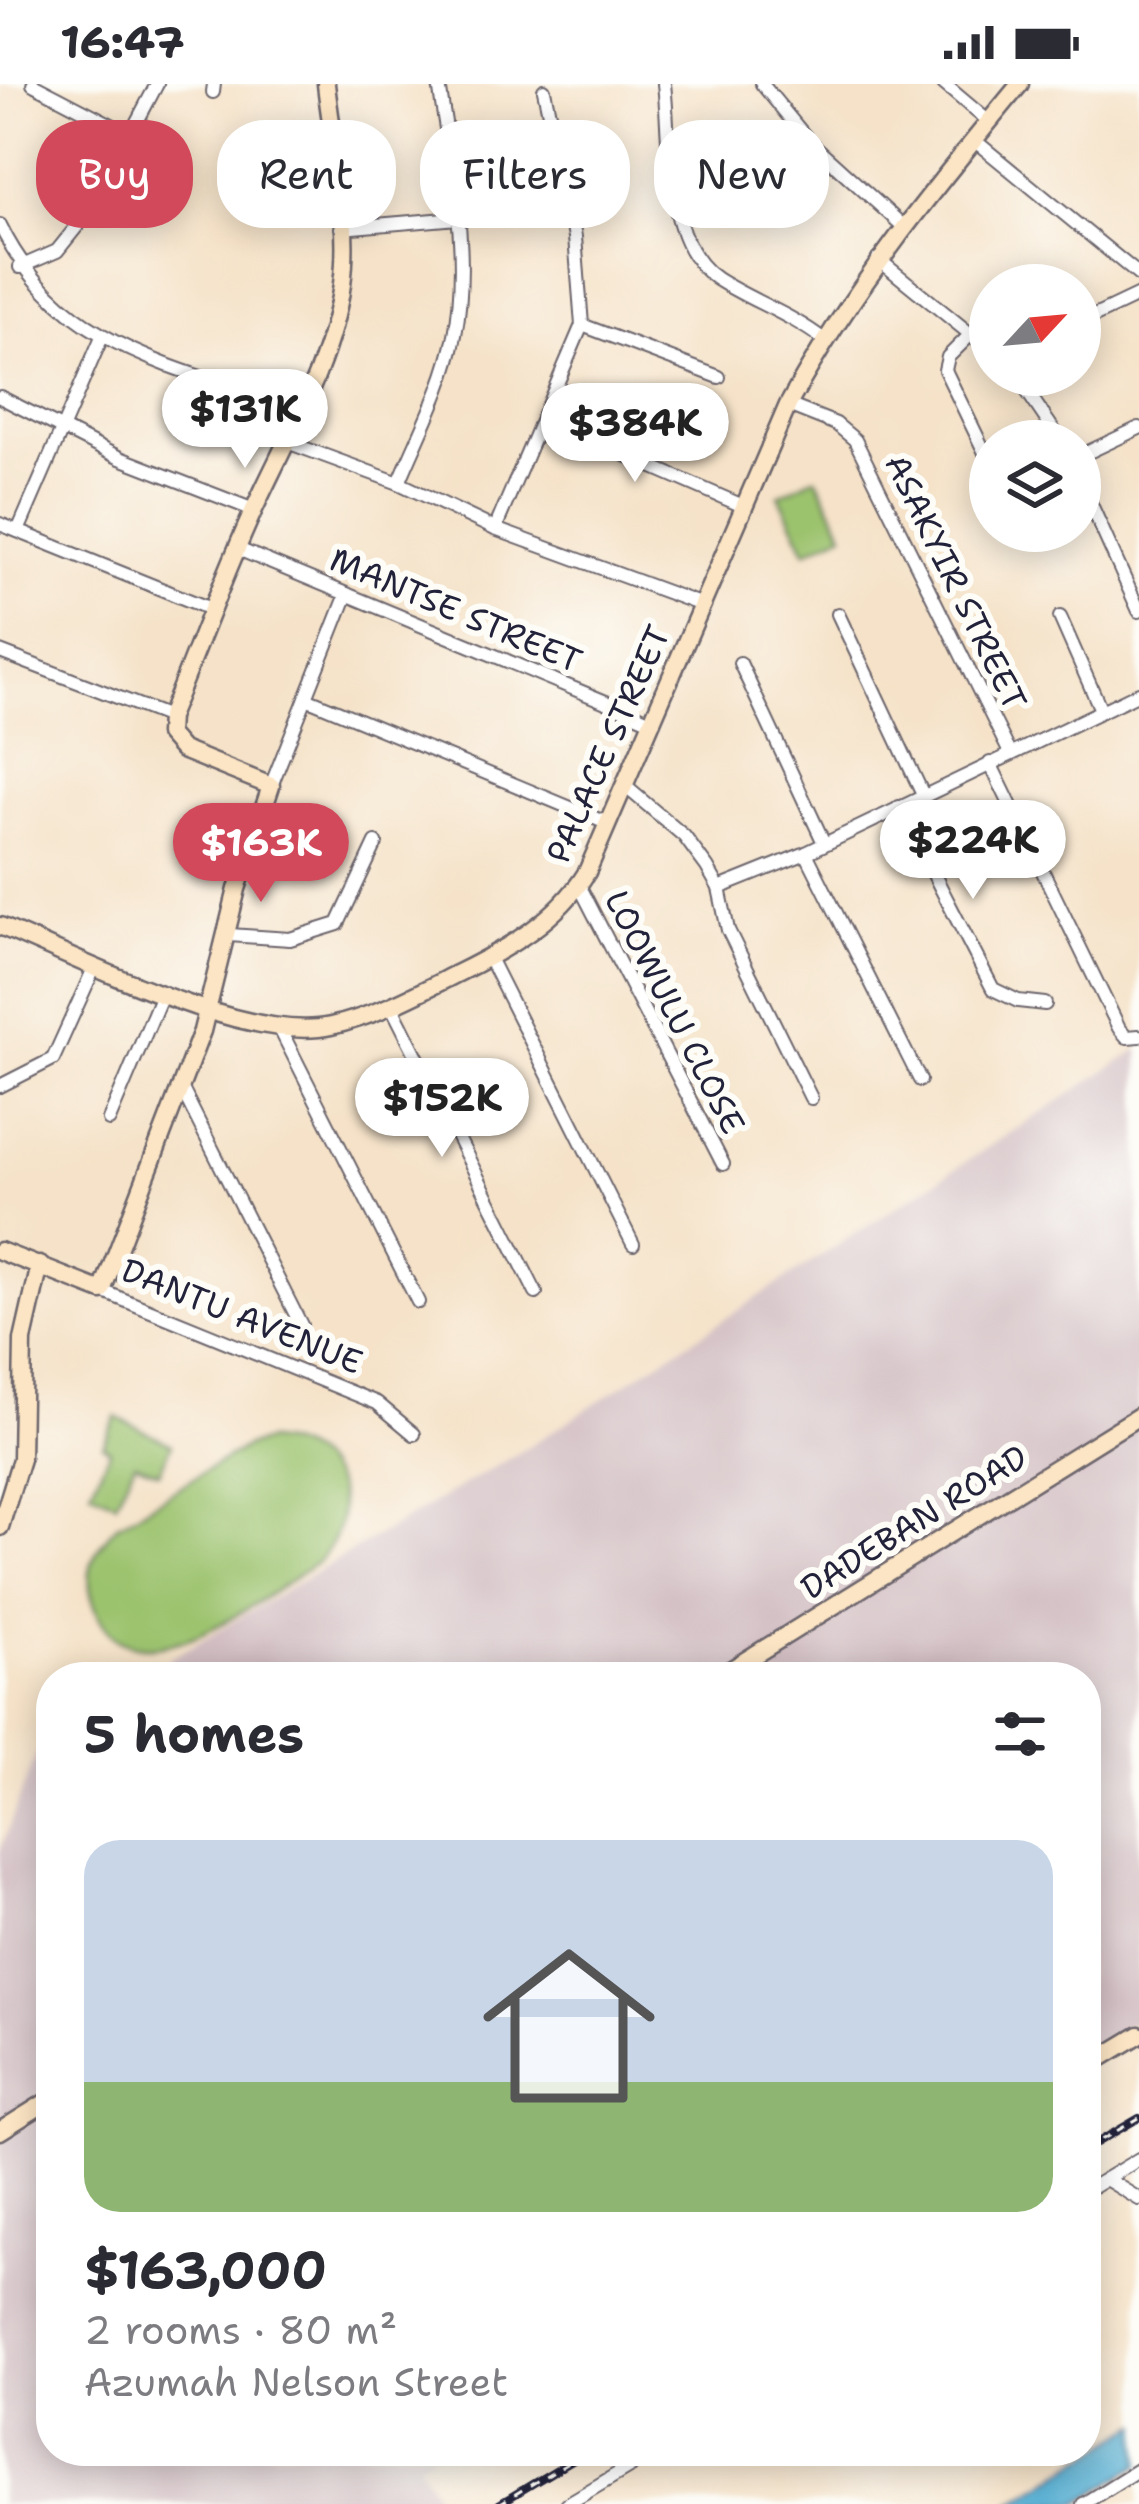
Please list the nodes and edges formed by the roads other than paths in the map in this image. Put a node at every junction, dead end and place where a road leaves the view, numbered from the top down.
1 (34, 84) edge
2 (157, 84) edge
3 (326, 84) edge
4 (439, 84) edge
5 (664, 84) edge
6 (763, 84) edge
7 (944, 84) edge
8 (1020, 84) edge
9 (544, 90) dead end
10 (102, 120) edge
11 (139, 120) edge
12 (330, 120) edge
13 (444, 120) edge
14 (988, 122) junction
15 (974, 140) junction
16 (0, 225) edge
17 (902, 226) junction
18 (75, 228) edge
19 (341, 228) edge
20 (458, 228) edge
21 (878, 259) junction
22 (20, 267) junction
23 (1139, 275) edge
24 (1139, 296) edge
25 (1101, 313) edge
26 (582, 325) junction
27 (969, 333) edge
28 (969, 335) edge
29 (101, 339) junction
30 (824, 340) junction
31 (719, 377) dead end
32 (0, 397) edge
33 (788, 405) junction
34 (300, 410) junction
35 (545, 420) junction
36 (969, 420) edge
37 (64, 427) junction
38 (1139, 428) edge
39 (290, 443) junction
40 (1101, 446) edge
41 (399, 483) junction
42 (743, 506) junction
43 (254, 510) junction
44 (0, 524) edge
45 (1101, 526) edge
46 (495, 529) junction
47 (18, 531) junction
48 (238, 549) junction
49 (1139, 569) edge
50 (1124, 577) junction
51 (347, 594) junction
52 (702, 605) junction
53 (213, 610) junction
54 (1139, 611) edge
55 (838, 614) dead end
56 (1060, 617) dead end
57 (0, 652) edge
58 (740, 663) dead end
59 (1139, 693) edge
60 (306, 698) junction
61 (1102, 710) junction
62 (169, 717) junction
63 (654, 722) junction
64 (1010, 753) junction
65 (990, 763) junction
66 (271, 786) junction
67 (625, 786) junction
68 (923, 795) junction
69 (899, 807) junction
70 (609, 824) junction
71 (376, 843) dead end
72 (824, 843) junction
73 (806, 853) junction
74 (579, 885) junction
75 (719, 888) junction
76 (0, 926) edge
77 (229, 935) junction
78 (489, 958) junction
79 (95, 966) junction
80 (163, 992) junction
81 (1046, 1004) dead end
82 (391, 1005) junction
83 (209, 1010) junction
84 (278, 1024) junction
85 (1133, 1037) edge
86 (920, 1080) dead end
87 (0, 1086) edge
88 (181, 1088) junction
89 (811, 1097) dead end
90 (109, 1120) dead end
91 (723, 1164) dead end
92 (633, 1244) dead end
93 (0, 1251) edge
94 (40, 1265) junction
95 (102, 1291) junction
96 (536, 1293) dead end
97 (418, 1302) dead end
98 (302, 1325) dead end
99 (1139, 1416) edge
100 (414, 1434) dead end
101 (0, 1526) edge
102 (743, 1662) edge
103 (1139, 2035) edge
104 (1101, 2058) edge
105 (36, 2108) edge
106 (0, 2131) edge
107 (1139, 2159) edge
108 (1106, 2179) junction
109 (1101, 2182) edge
110 (1139, 2199) edge
111 (631, 2466) edge
112 (1139, 2469) edge
113 (567, 2504) edge
114 (1083, 2504) edge

1 - 10 street
2 - 11 street
3 - 12 street
4 - 13 street
5 - 30 street
6 - 17 street
7 - 14 street
8 - 14 street, PALACE STREET
9 - 26 street
14 - 15 street, PALACE STREET
15 - 17 street, PALACE STREET
15 - 23 street
16 - 22 street
17 - 21 street, PALACE STREET
18 - 22 street
19 - 34 street
20 - 41 street
21 - 27 street
21 - 30 street, PALACE STREET
22 - 29 street
24 - 25 street
26 - 31 street
26 - 35 street
28 - 36 street
29 - 34 street
29 - 37 street
30 - 33 street, PALACE STREET
32 - 37 street
33 - 42 street, PALACE STREET
33 - 64 street, ASAKYIR STREET
34 - 39 street
35 - 42 street
35 - 46 street
37 - 43 street
37 - 47 street
38 - 40 street
39 - 41 street
39 - 43 street
41 - 46 street
42 - 52 street, PALACE STREET
43 - 48 street
44 - 47 street
45 - 50 street
46 - 52 street
47 - 53 street
48 - 51 street, MANTSE STREET
48 - 53 street
49 - 50 street
50 - 54 street
51 - 60 street
51 - 63 street, MANTSE STREET
52 - 63 street, PALACE STREET
53 - 62 street
55 - 68 street
56 - 61 street
57 - 62 street
58 - 72 street
59 - 61 street
60 - 66 street
60 - 70 street
61 - 64 street
62 - 66 street
63 - 67 street, PALACE STREET
64 - 65 street
65 - 68 street
65 - 85 street
66 - 77 street
67 - 70 street, PALACE STREET
67 - 75 street
68 - 69 street
69 - 72 street
69 - 81 street
70 - 74 street, PALACE STREET
71 - 77 street
72 - 73 street
73 - 75 street
73 - 86 street
74 - 78 street, PALACE STREET
74 - 91 street, LOOWULU CLOSE
75 - 89 street
76 - 79 street, PALACE STREET
77 - 83 street
78 - 82 street, PALACE STREET
78 - 92 street
79 - 80 street, PALACE STREET
79 - 87 street
80 - 83 street, PALACE STREET
80 - 90 street
82 - 84 street, PALACE STREET
82 - 96 street
83 - 84 street, PALACE STREET
83 - 88 street
84 - 97 street
88 - 95 street
88 - 98 street
93 - 94 street, DANTU AVENUE
94 - 95 street, DANTU AVENUE
94 - 101 street
95 - 100 street, DANTU AVENUE
99 - 102 street, DADEBAN ROAD
103 - 104 street
105 - 106 street
107 - 108 street
108 - 109 street
108 - 110 street
111 - 113 street
112 - 114 street

